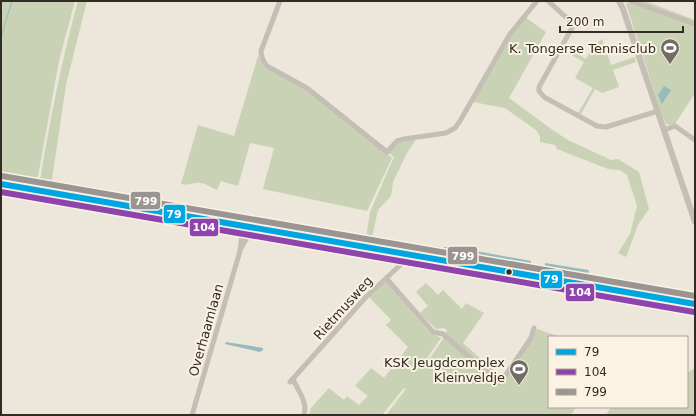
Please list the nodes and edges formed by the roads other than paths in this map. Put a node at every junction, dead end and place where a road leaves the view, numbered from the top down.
1 (280, 1) edge
2 (537, 1) edge
3 (548, 1) edge
4 (620, 1) edge
5 (630, 1) edge
6 (695, 24) edge
7 (658, 111) junction
8 (664, 130) junction
9 (695, 140) edge
10 (1, 184) edge
11 (695, 222) edge
12 (243, 226) junction
13 (253, 227) junction
14 (240, 251) junction
15 (410, 255) junction
16 (386, 278) junction
17 (695, 304) edge
18 (534, 328) dead end
19 (192, 415) edge
20 (304, 415) edge

1 - 2 street
3 - 7 street
4 - 7 street
5 - 6 street
7 - 8 street
8 - 9 street
8 - 11 street
10 - 12 main road
12 - 13 main road
12 - 14 street, Overhaamlaan
13 - 14 street, Overhaamlaan
13 - 15 main road
14 - 19 street, Overhaamlaan
15 - 16 street, Rietmusweg
15 - 17 main road
16 - 18 street
16 - 20 street, Rietmusweg

